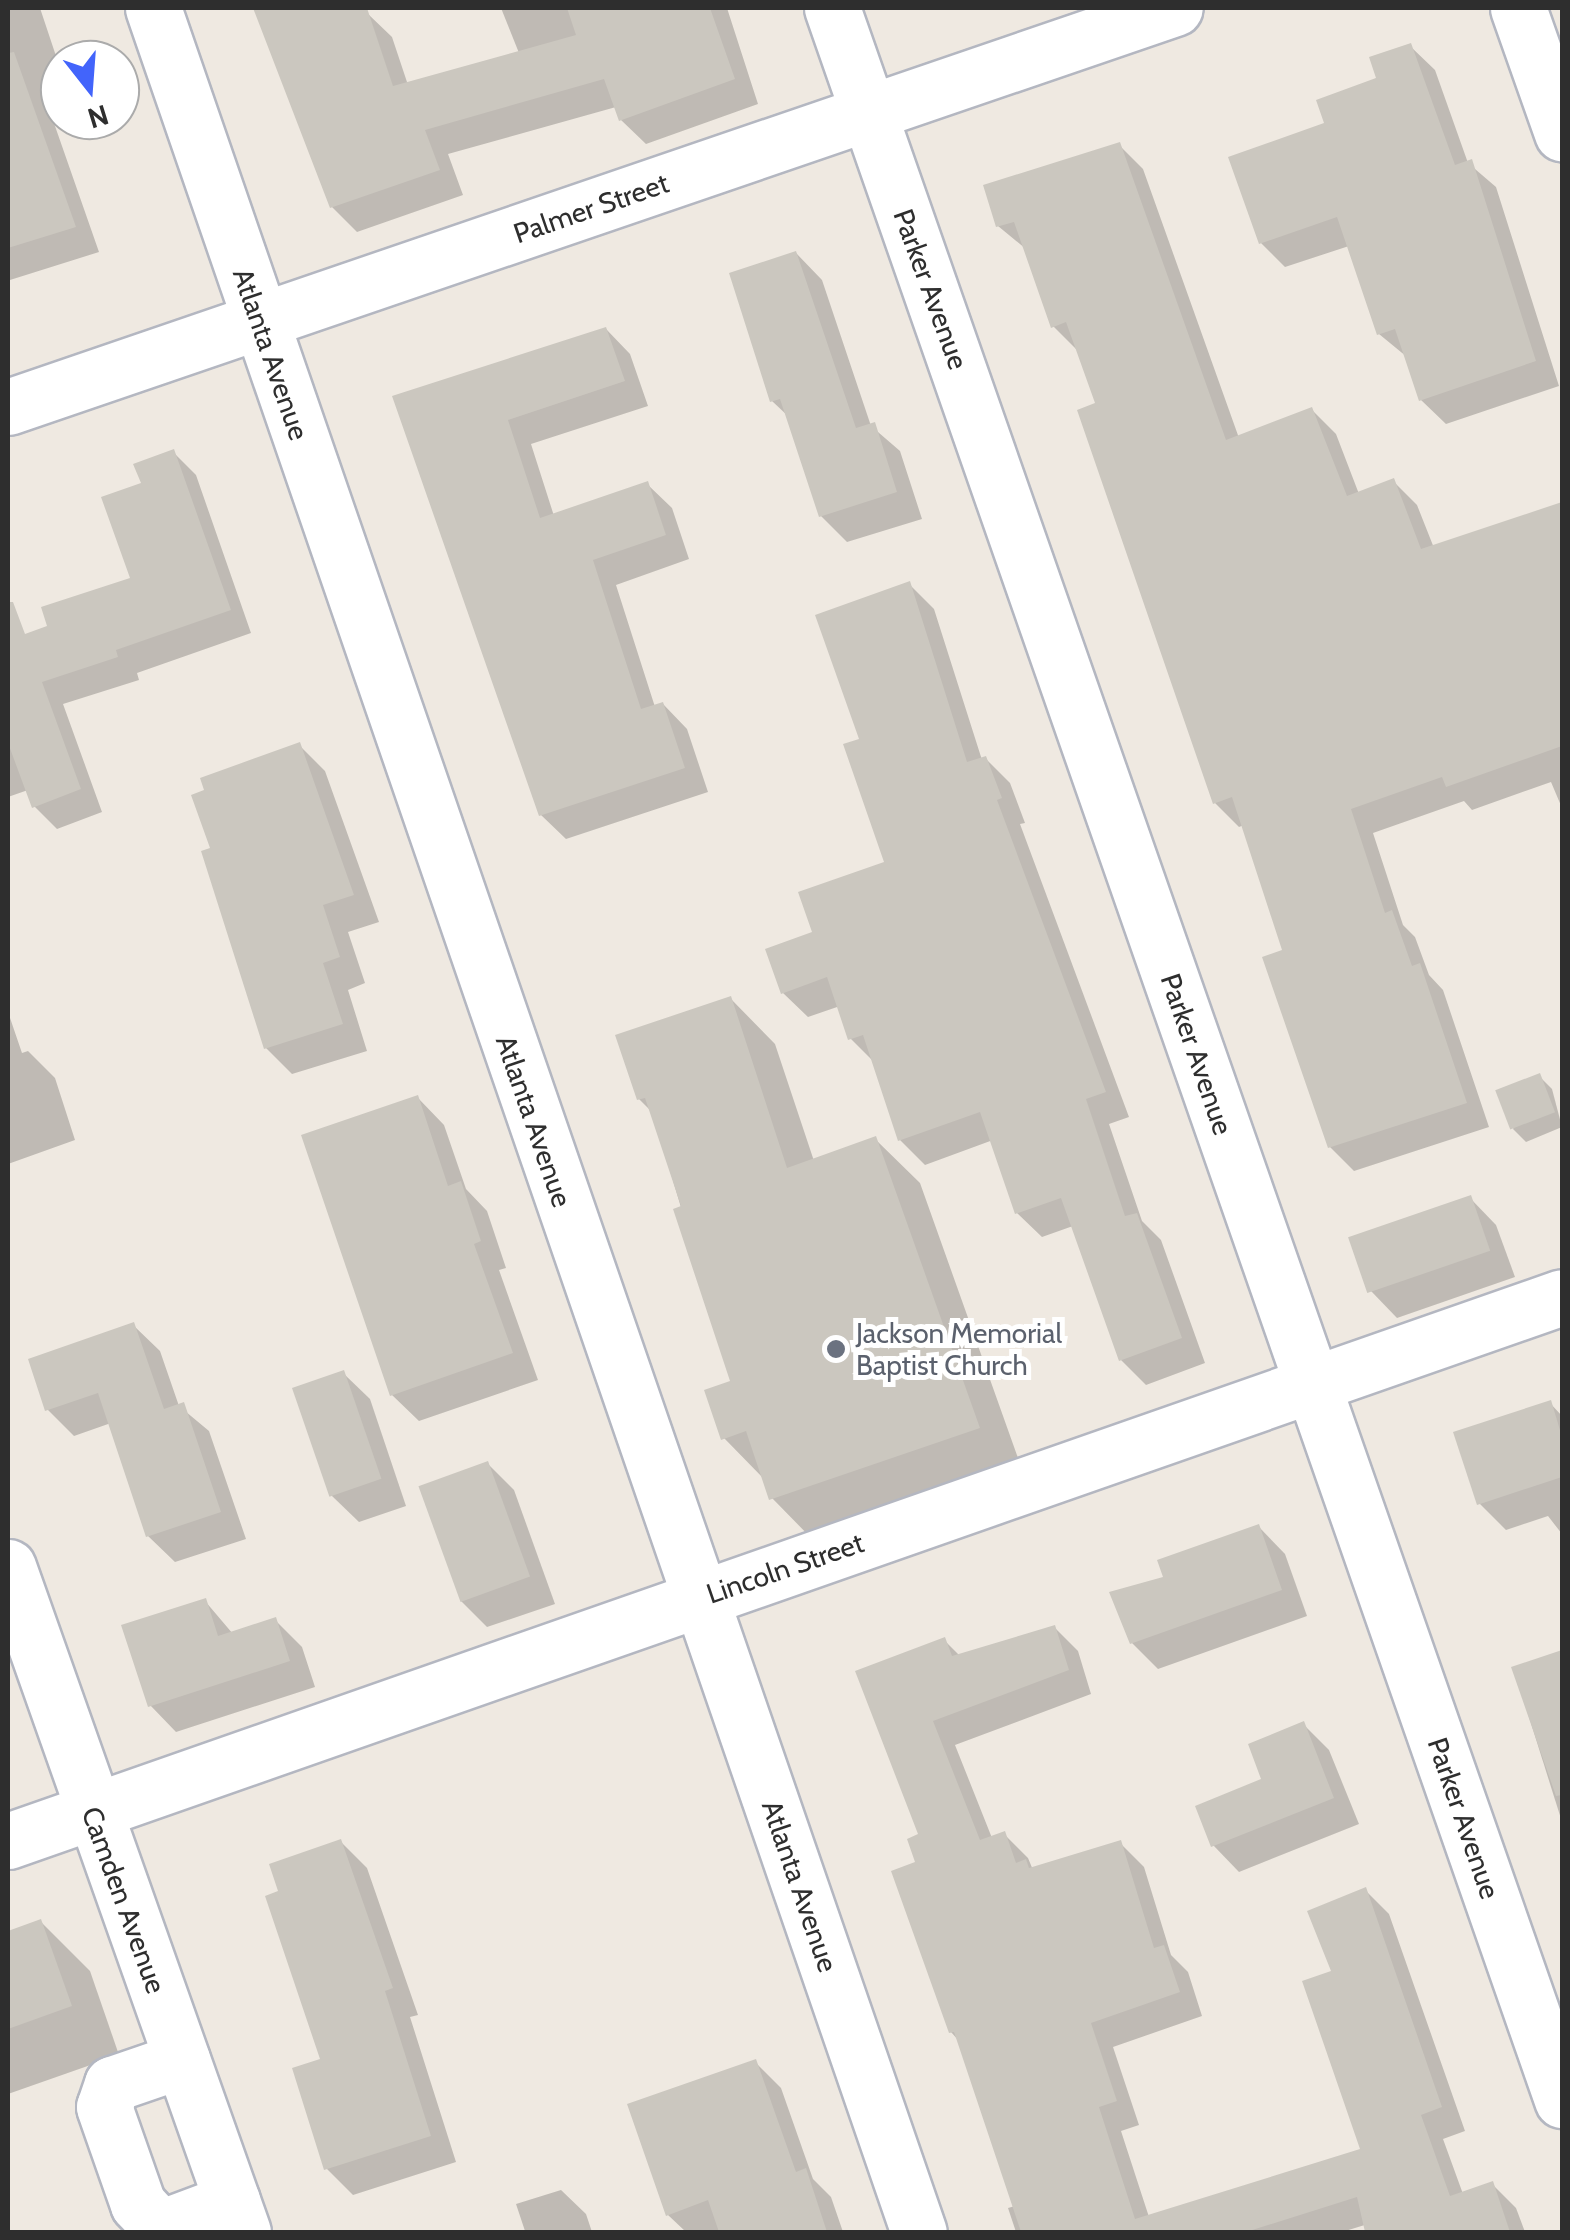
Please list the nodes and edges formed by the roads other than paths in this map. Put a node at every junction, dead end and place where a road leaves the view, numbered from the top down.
1 (153, 8) edge
2 (832, 8) edge
3 (1175, 8) edge
4 (1518, 8) edge
5 (869, 112) junction
6 (1562, 133) edge
7 (260, 321) junction
8 (8, 407) edge
9 (1562, 1297) edge
10 (1311, 1383) junction
11 (8, 1567) edge
12 (701, 1597) junction
13 (93, 1812) junction
14 (8, 1841) edge
15 (182, 2060) junction
16 (1562, 2100) edge
17 (238, 2217) edge
18 (919, 2232) edge

1 - 7 street, Atlanta Avenue
2 - 5 street, Parker Avenue
3 - 5 street, Palmer Street
4 - 6 street
5 - 7 street, Palmer Street
5 - 10 street, Parker Avenue
7 - 8 street, Palmer Street
7 - 12 street, Atlanta Avenue
9 - 10 street, Lincoln Street
10 - 12 street, Lincoln Street
10 - 16 street, Parker Avenue
11 - 13 street, Camden Avenue
12 - 13 street, Lincoln Street
12 - 18 street, Atlanta Avenue
13 - 14 street, Lincoln Street
13 - 15 street, Camden Avenue
15 - 17 street, Camden Avenue
15 - 17 street

